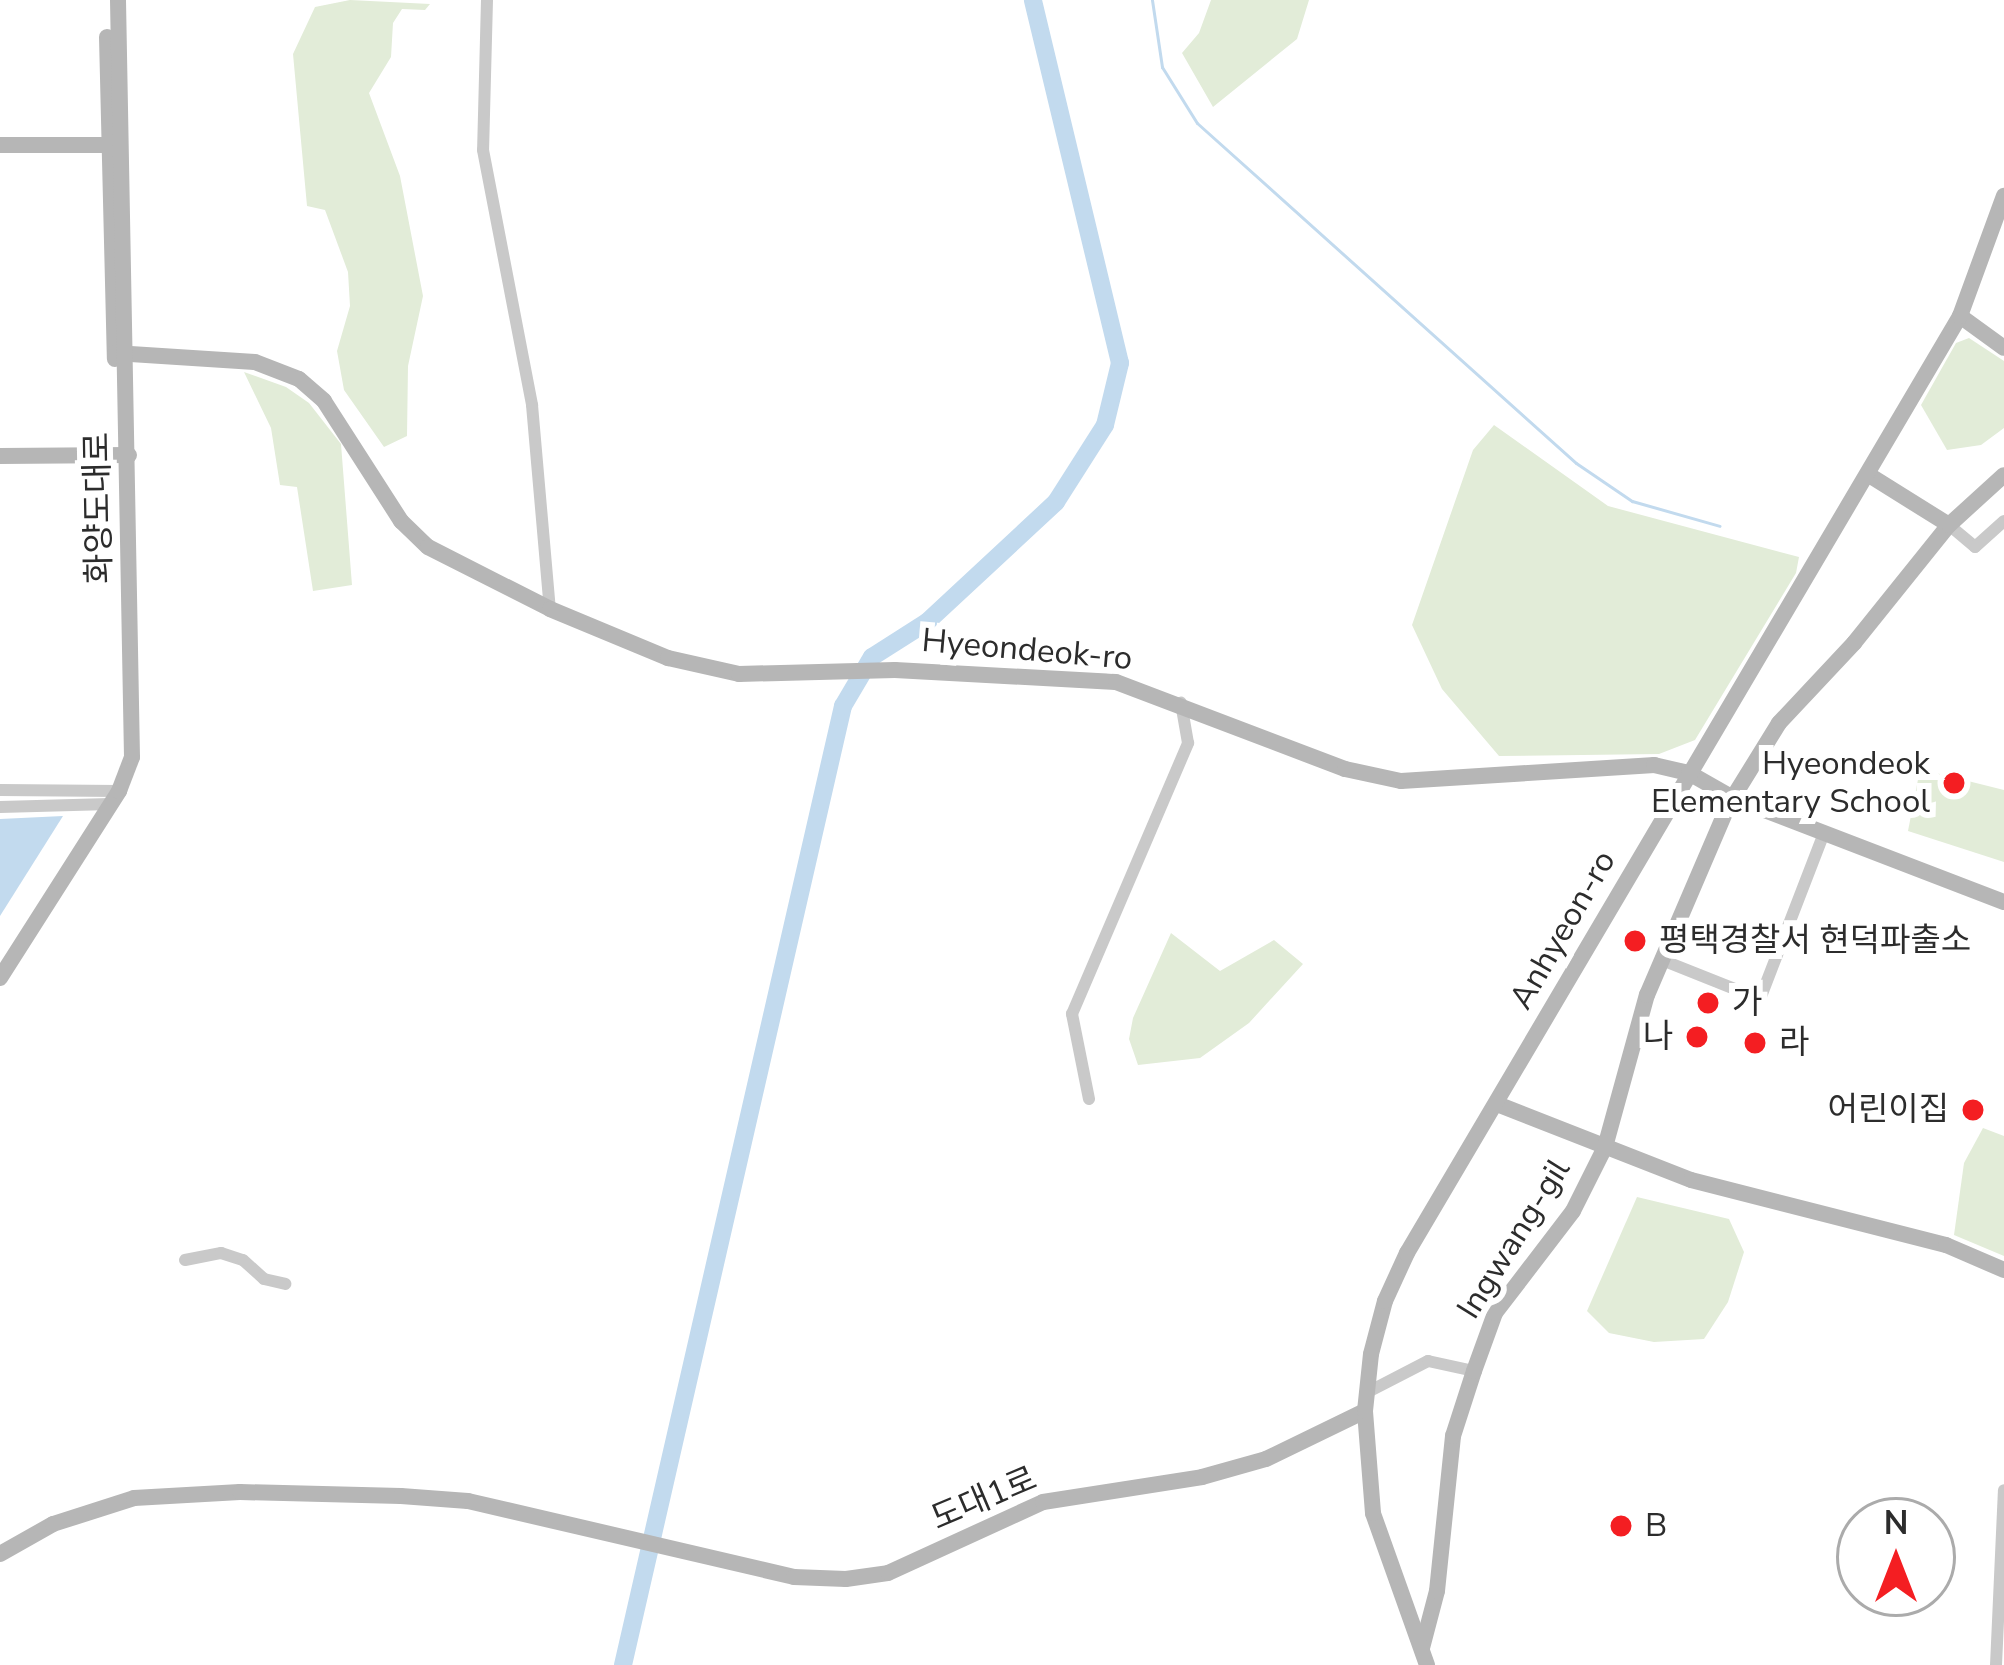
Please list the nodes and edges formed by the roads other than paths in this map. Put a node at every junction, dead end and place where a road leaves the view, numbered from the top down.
1 (107, 0) edge
2 (118, 0) edge
3 (487, 0) edge
4 (0, 135) edge
5 (115, 139) junction
6 (0, 145) edge
7 (2004, 196) edge
8 (1960, 316) junction
9 (2004, 349) edge
10 (121, 353) junction
11 (0, 456) edge
12 (124, 461) junction
13 (0, 466) edge
14 (1869, 475) junction
15 (2004, 476) edge
16 (2004, 521) edge
17 (1949, 524) junction
18 (550, 608) junction
19 (1181, 704) junction
20 (1689, 773) junction
21 (0, 790) edge
22 (111, 798) junction
23 (1733, 798) junction
24 (0, 807) edge
25 (1824, 833) junction
26 (2004, 902) edge
27 (1662, 960) junction
28 (0, 967) edge
29 (0, 977) edge
30 (1089, 1099) dead end
31 (1497, 1104) junction
32 (1605, 1147) junction
33 (185, 1260) dead end
34 (2004, 1270) edge
35 (285, 1284) dead end
36 (1474, 1371) junction
37 (1365, 1402) junction
38 (2004, 1490) edge
39 (0, 1554) edge
40 (1425, 1656) edge
41 (1996, 1665) edge

1 - 5 street, 화양도대로
2 - 5 street, 화양도대로
3 - 18 street
4 - 5 street
5 - 6 street
5 - 10 street, 화양도대로
7 - 8 street, Anhyeon-ro
8 - 9 street
8 - 14 street, Anhyeon-ro
10 - 12 street, 화양도대로
10 - 18 street, Hyeondeok-ro
11 - 12 street
12 - 13 street
12 - 22 street, 화양도대로
14 - 17 street
14 - 20 street, Anhyeon-ro
15 - 17 street, Ingwang-gil
16 - 17 street
17 - 23 street, Ingwang-gil
18 - 19 street, Hyeondeok-ro
19 - 20 street, Hyeondeok-ro
19 - 30 street
20 - 23 street, Hyeondeok-ro
20 - 31 street, Anhyeon-ro
21 - 22 street
22 - 24 street
22 - 28 street, 화양도대로
22 - 29 street, 화양도대로
23 - 25 street, Hyeondeok-ro
23 - 27 street, Ingwang-gil
25 - 26 street, Hyeondeok-ro
25 - 27 street
27 - 32 street, Ingwang-gil
31 - 32 street
31 - 37 street, Anhyeon-ro
32 - 34 street
32 - 36 street, Ingwang-gil
33 - 35 street
36 - 37 street
36 - 40 street, Ingwang-gil
37 - 39 street, 도대1로
37 - 40 street, Anhyeon-ro
38 - 41 street

